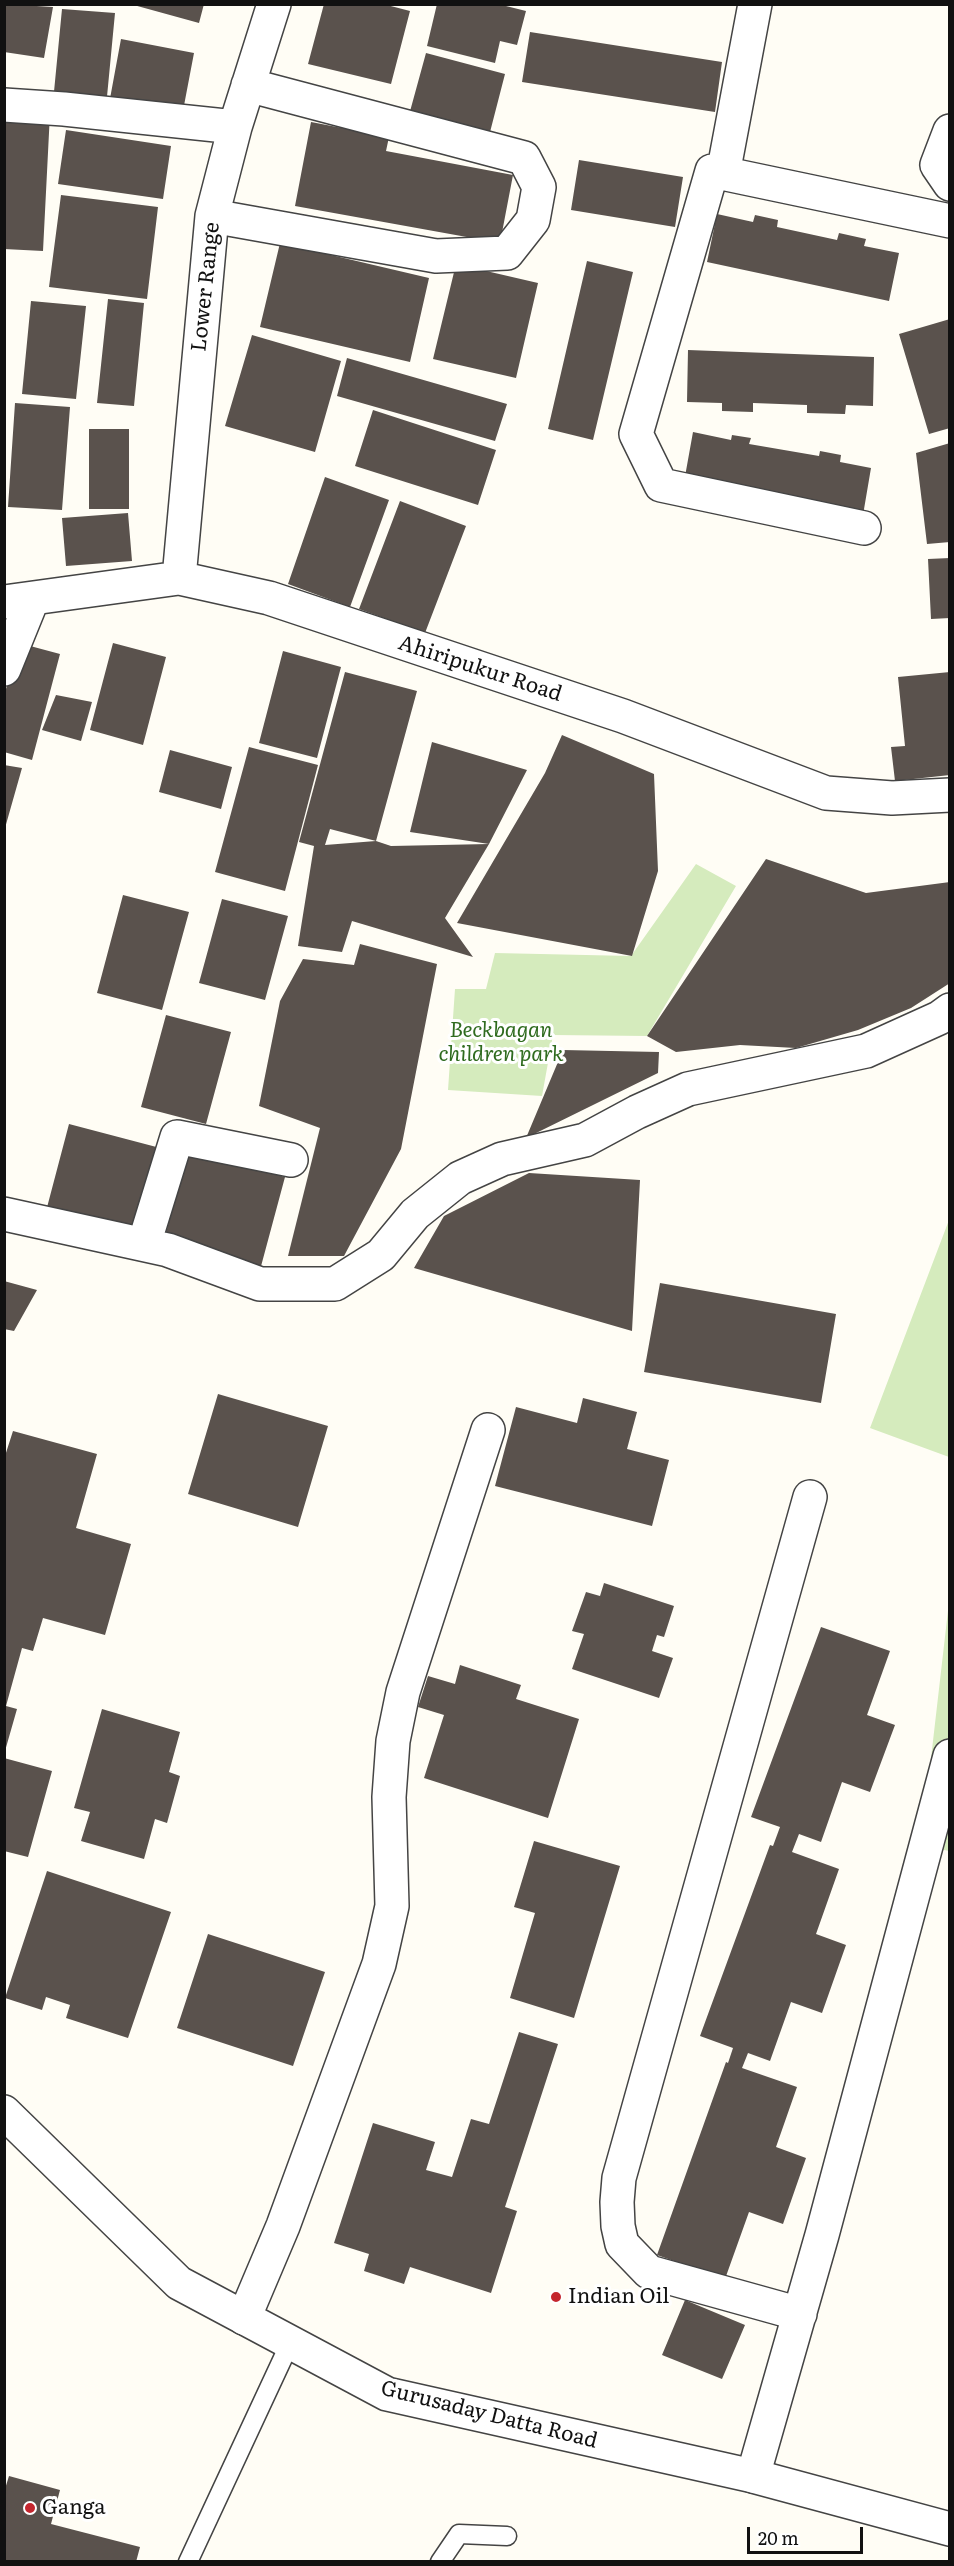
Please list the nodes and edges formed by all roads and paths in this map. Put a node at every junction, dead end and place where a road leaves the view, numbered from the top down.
1 (274, 4) edge
2 (755, 4) edge
3 (248, 85) junction
4 (4, 105) edge
5 (235, 127) junction
6 (950, 131) edge
7 (723, 174) junction
8 (950, 184) edge
9 (212, 216) junction
10 (950, 221) edge
11 (864, 528) dead end
12 (178, 578) junction
13 (18, 601) edge
14 (4, 669) edge
15 (950, 795) edge
16 (950, 1010) edge
17 (291, 1160) dead end
18 (4, 1214) edge
19 (144, 1244) junction
20 (488, 1430) dead end
21 (810, 1497) dead end
22 (950, 1756) edge
23 (4, 2112) edge
24 (800, 2314) junction
25 (244, 2318) junction
26 (291, 2343) junction
27 (753, 2476) junction
28 (950, 2529) edge
29 (507, 2536) dead end
30 (188, 2562) edge
31 (440, 2562) edge

1 - 3 street, Lower Range
2 - 7 street
3 - 5 street, Lower Range
3 - 9 street
4 - 5 street
5 - 9 street, Lower Range
6 - 8 street
7 - 10 street
7 - 11 street
9 - 12 street, Lower Range
12 - 13 street, Ahiripukur Road
12 - 15 street, Ahiripukur Road
13 - 14 street
16 - 19 street
17 - 19 street
18 - 19 street
20 - 25 street
21 - 24 street
22 - 24 street
23 - 25 street, Gurusaday Datta Road
24 - 27 street
25 - 26 street, Gurusaday Datta Road
26 - 27 street, Gurusaday Datta Road
26 - 30 lane
27 - 28 street, Gurusaday Datta Road
29 - 31 lane

